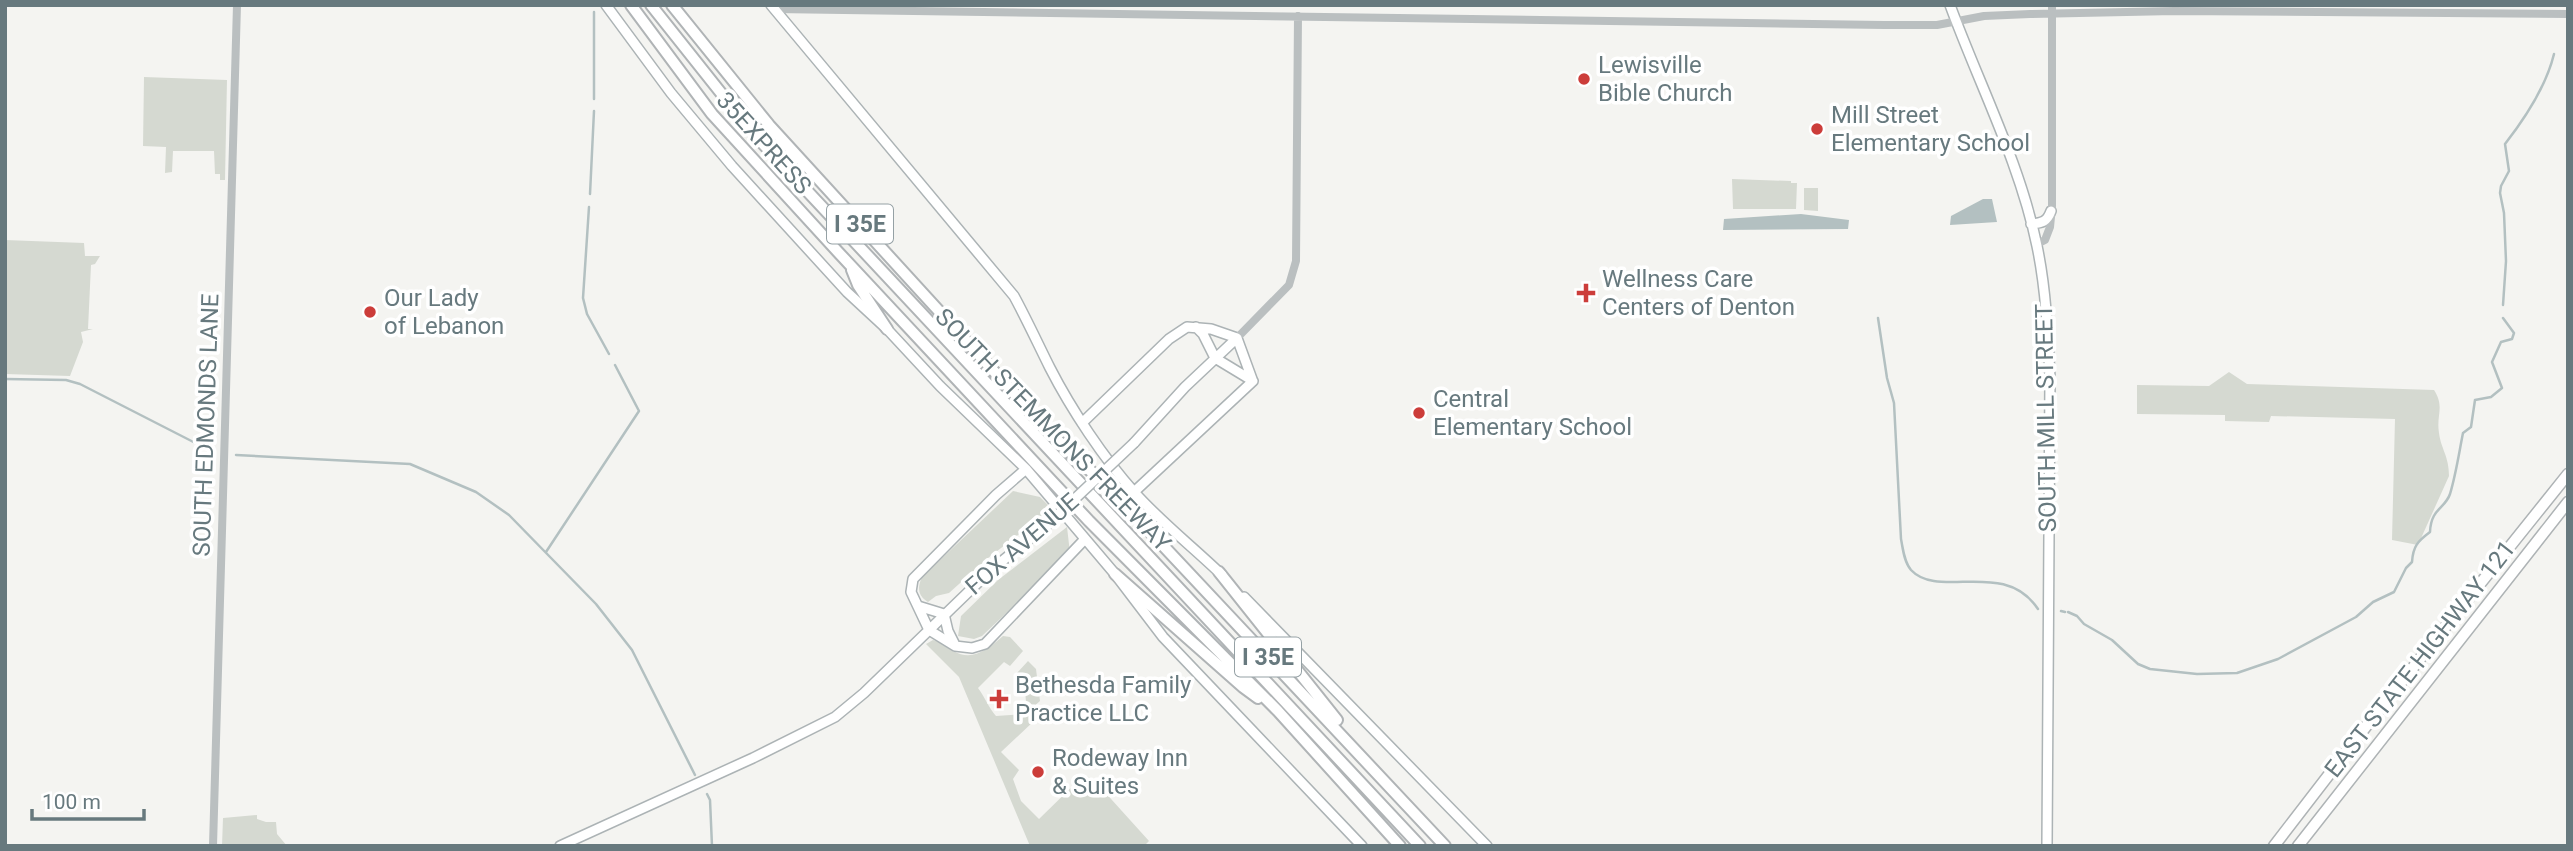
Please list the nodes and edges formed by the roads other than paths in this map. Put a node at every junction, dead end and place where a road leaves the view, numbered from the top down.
1 (237, 5) edge
2 (606, 5) edge
3 (631, 5) edge
4 (650, 5) edge
5 (672, 5) edge
6 (1950, 5) edge
7 (773, 7) edge
8 (1146, 9) edge
9 (2052, 9) edge
10 (2568, 14) edge
11 (1298, 16) junction
12 (1956, 22) junction
13 (2051, 211) junction
14 (2031, 224) junction
15 (2037, 244) junction
16 (849, 264) junction
17 (1196, 327) junction
18 (887, 329) junction
19 (1237, 338) junction
20 (1215, 358) junction
21 (1253, 381) junction
22 (1082, 423) junction
23 (1026, 469) junction
24 (2568, 474) edge
25 (1134, 492) junction
26 (2568, 502) edge
27 (1085, 539) junction
28 (1219, 572) junction
29 (1115, 574) junction
30 (917, 605) junction
31 (944, 614) junction
32 (929, 630) junction
33 (955, 646) junction
34 (2419, 659) junction
35 (2435, 671) junction
36 (1278, 711) junction
37 (2371, 720) junction
38 (2385, 735) junction
39 (1427, 826) junction
40 (2282, 835) junction
41 (580, 842) edge
42 (213, 846) edge
43 (560, 846) edge
44 (1362, 846) edge
45 (1400, 846) edge
46 (1420, 846) edge
47 (1445, 846) edge
48 (1487, 846) edge
49 (2047, 846) edge
50 (2274, 846) edge
51 (2297, 846) edge

1 - 42 street, SOUTH EDMONDS LANE
2 - 18 main road, SOUTH STEMMONS FREEWAY
3 - 16 highway, SOUTH STEMMONS FREEWAY / I 35E
4 - 46 highway, 35EXPRESS
5 - 39 highway, SOUTH STEMMONS FREEWAY / I 35E
6 - 12 main road, SOUTH MILL STREET
7 - 8 street
7 - 22 main road, SOUTH STEMMONS FREEWAY
8 - 11 street
9 - 10 street
9 - 12 street
9 - 13 street
11 - 12 street
11 - 19 street, FOX AVENUE
12 - 14 main road, SOUTH MILL STREET
13 - 14 main road
13 - 15 street
14 - 15 main road, SOUTH MILL STREET
15 - 49 main road, SOUTH MILL STREET
16 - 18 highway
16 - 36 highway, SOUTH STEMMONS FREEWAY / I 35E
17 - 19 main road
17 - 20 main road
17 - 22 main road
18 - 23 main road, SOUTH STEMMONS FREEWAY
19 - 20 main road, FOX AVENUE
19 - 21 main road
20 - 21 main road
20 - 31 main road, FOX AVENUE, bridge
21 - 25 main road
22 - 25 main road, SOUTH STEMMONS FREEWAY
23 - 27 main road, SOUTH STEMMONS FREEWAY
23 - 30 main road
24 - 34 main road, EAST STATE HIGHWAY 121
25 - 28 main road, SOUTH STEMMONS FREEWAY
26 - 35 main road, EAST STATE HIGHWAY 121
27 - 29 main road, SOUTH STEMMONS FREEWAY
27 - 33 main road
28 - 39 highway
28 - 48 main road, SOUTH STEMMONS FREEWAY
29 - 36 highway
29 - 44 main road, SOUTH STEMMONS FREEWAY
30 - 31 main road
30 - 32 main road
31 - 32 main road, FOX AVENUE
31 - 33 main road
32 - 33 main road
32 - 41 main road, FOX AVENUE
34 - 35 main road
34 - 37 main road, EAST STATE HIGHWAY 121
35 - 38 main road, EAST STATE HIGHWAY 121
36 - 45 highway, SOUTH STEMMONS FREEWAY / I 35E
37 - 38 main road
37 - 40 main road, EAST STATE HIGHWAY 121
38 - 51 main road, EAST STATE HIGHWAY 121
39 - 47 highway, SOUTH STEMMONS FREEWAY / I 35E
40 - 50 main road, EAST STATE HIGHWAY 121
40 - 51 main road
41 - 43 main road, FOX AVENUE

